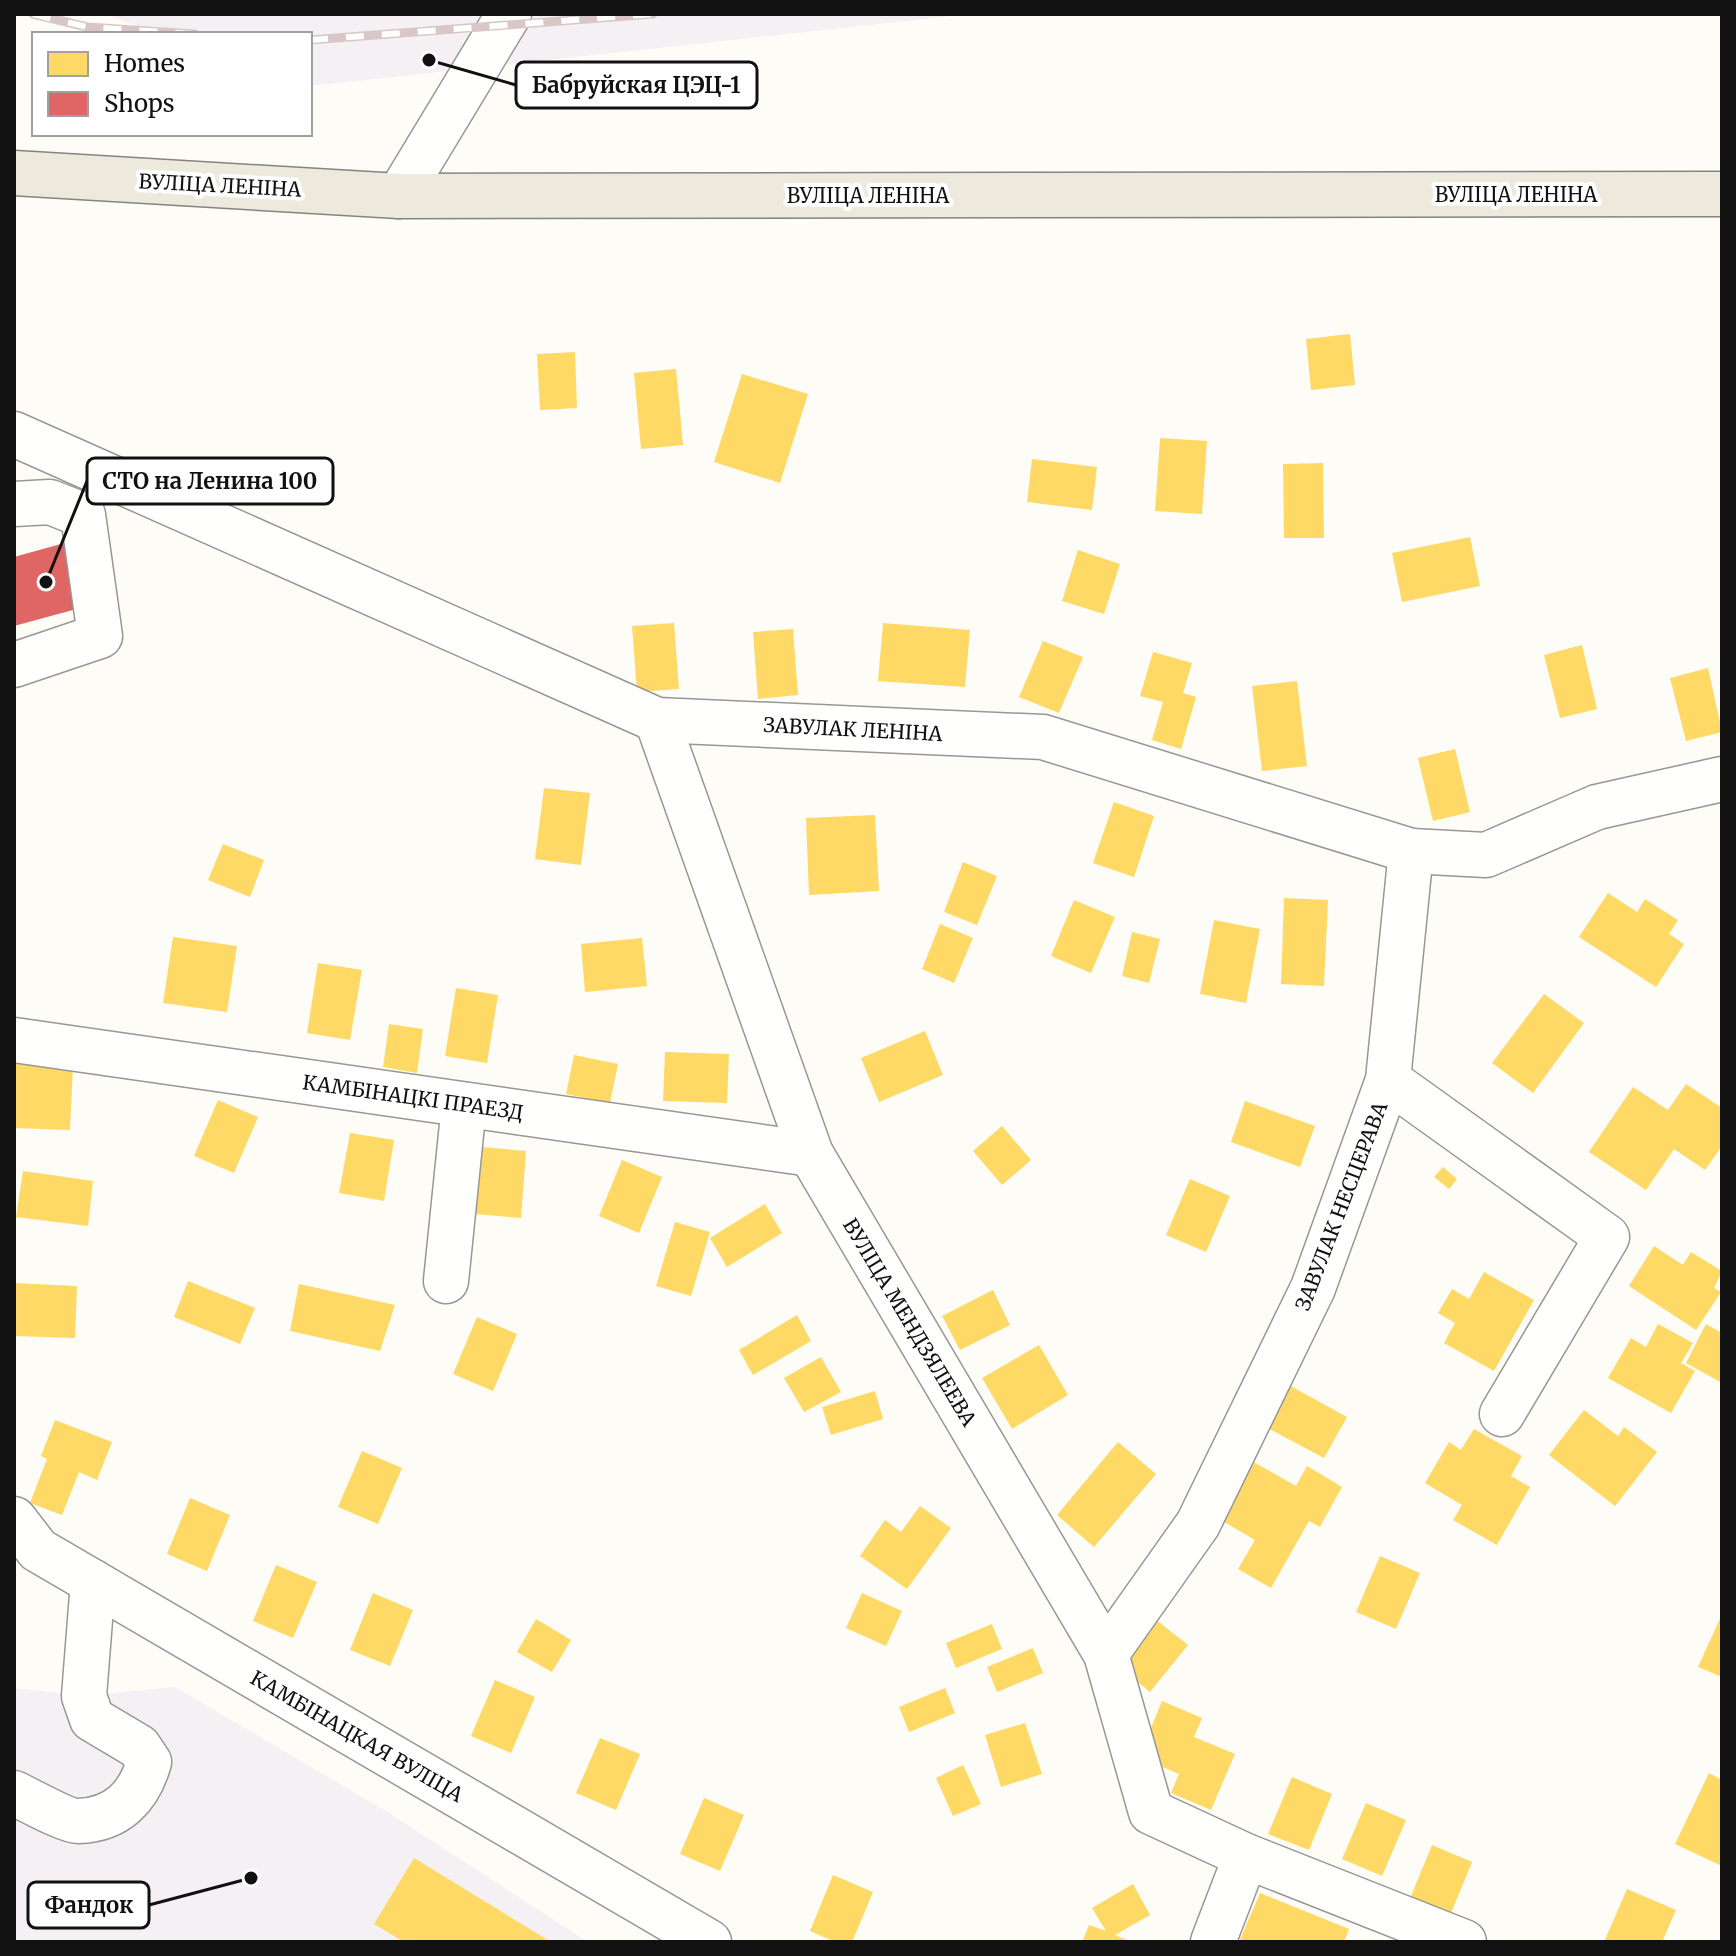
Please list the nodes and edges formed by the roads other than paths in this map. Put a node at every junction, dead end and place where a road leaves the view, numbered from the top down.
1 (509, 14) edge
2 (14, 173) edge
3 (1722, 194) edge
4 (399, 196) junction
5 (14, 434) edge
6 (14, 504) edge
7 (14, 665) edge
8 (657, 720) junction
9 (1722, 779) edge
10 (1411, 851) junction
11 (14, 1040) edge
12 (1388, 1080) junction
13 (464, 1105) junction
14 (811, 1154) junction
15 (446, 1281) dead end
16 (1502, 1414) dead end
17 (14, 1519) edge
18 (93, 1582) junction
19 (1106, 1654) junction
20 (14, 1793) edge
21 (1246, 1856) junction
22 (709, 1942) edge
23 (1213, 1942) edge
24 (1464, 1942) edge

1 - 4 street
2 - 4 main road, ВУЛІЦА ЛЕНІНА
3 - 4 main road, ВУЛІЦА ЛЕНІНА
5 - 8 street, ЗАВУЛАК ЛЕНІНА
6 - 7 street
8 - 10 street, ЗАВУЛАК ЛЕНІНА
8 - 14 street, ВУЛІЦА МЕНДЗЯЛЕЕВА
9 - 10 street, ЗАВУЛАК ЛЕНІНА
10 - 12 street, ЗАВУЛАК НЕСЦЕРАВА
11 - 13 street, КАМБІНАЦКІ ПРАЕЗД
12 - 16 street
12 - 19 street, ЗАВУЛАК НЕСЦЕРАВА
13 - 14 street, КАМБІНАЦКІ ПРАЕЗД
13 - 15 street
14 - 19 street, ВУЛІЦА МЕНДЗЯЛЕЕВА
17 - 18 street, КАМБІНАЦКАЯ ВУЛІЦА
18 - 20 street
18 - 22 street, КАМБІНАЦКАЯ ВУЛІЦА
19 - 21 street, ВУЛІЦА МЕНДЗЯЛЕЕВА
21 - 23 street
21 - 24 street, ВУЛІЦА МЕНДЗЯЛЕЕВА

